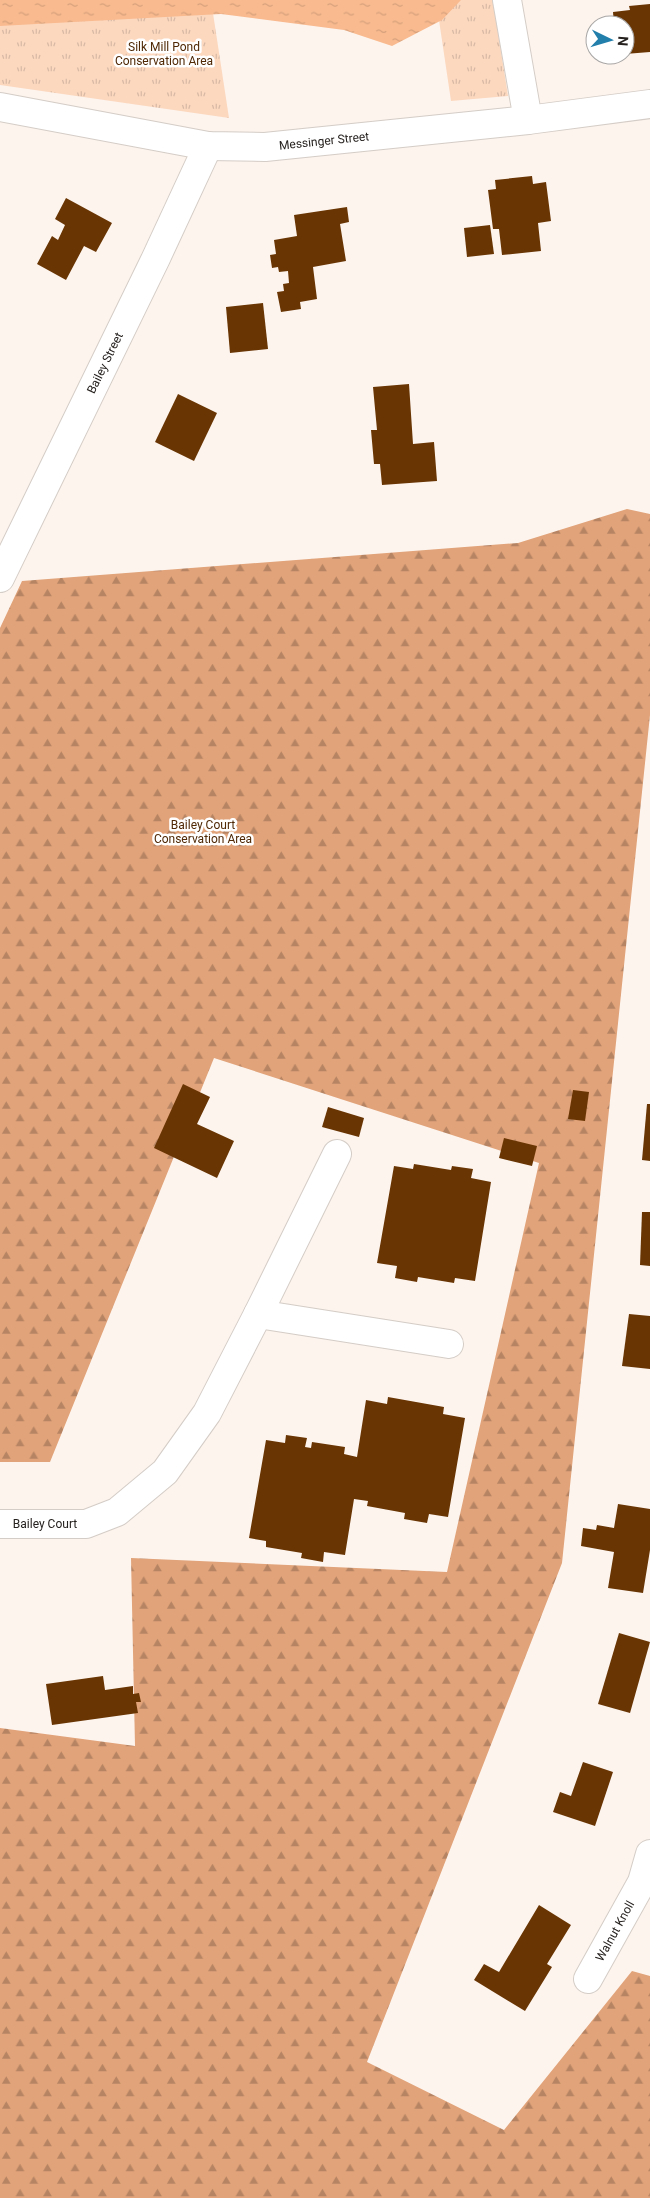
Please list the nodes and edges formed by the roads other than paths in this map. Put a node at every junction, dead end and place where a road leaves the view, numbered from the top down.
1 (507, 0) edge
2 (650, 104) edge
3 (0, 107) edge
4 (528, 120) junction
5 (208, 146) junction
6 (0, 578) edge
7 (337, 1154) dead end
8 (258, 1314) junction
9 (449, 1344) dead end
10 (0, 1524) edge
11 (650, 1854) edge
12 (588, 1979) dead end

1 - 4 street
2 - 4 street, Messinger Street
3 - 5 street, Messinger Street
4 - 5 street, Messinger Street
5 - 6 street, Bailey Street
7 - 8 street, Bailey Court
8 - 9 street
8 - 10 street, Bailey Court
11 - 12 street, Walnut Knoll

